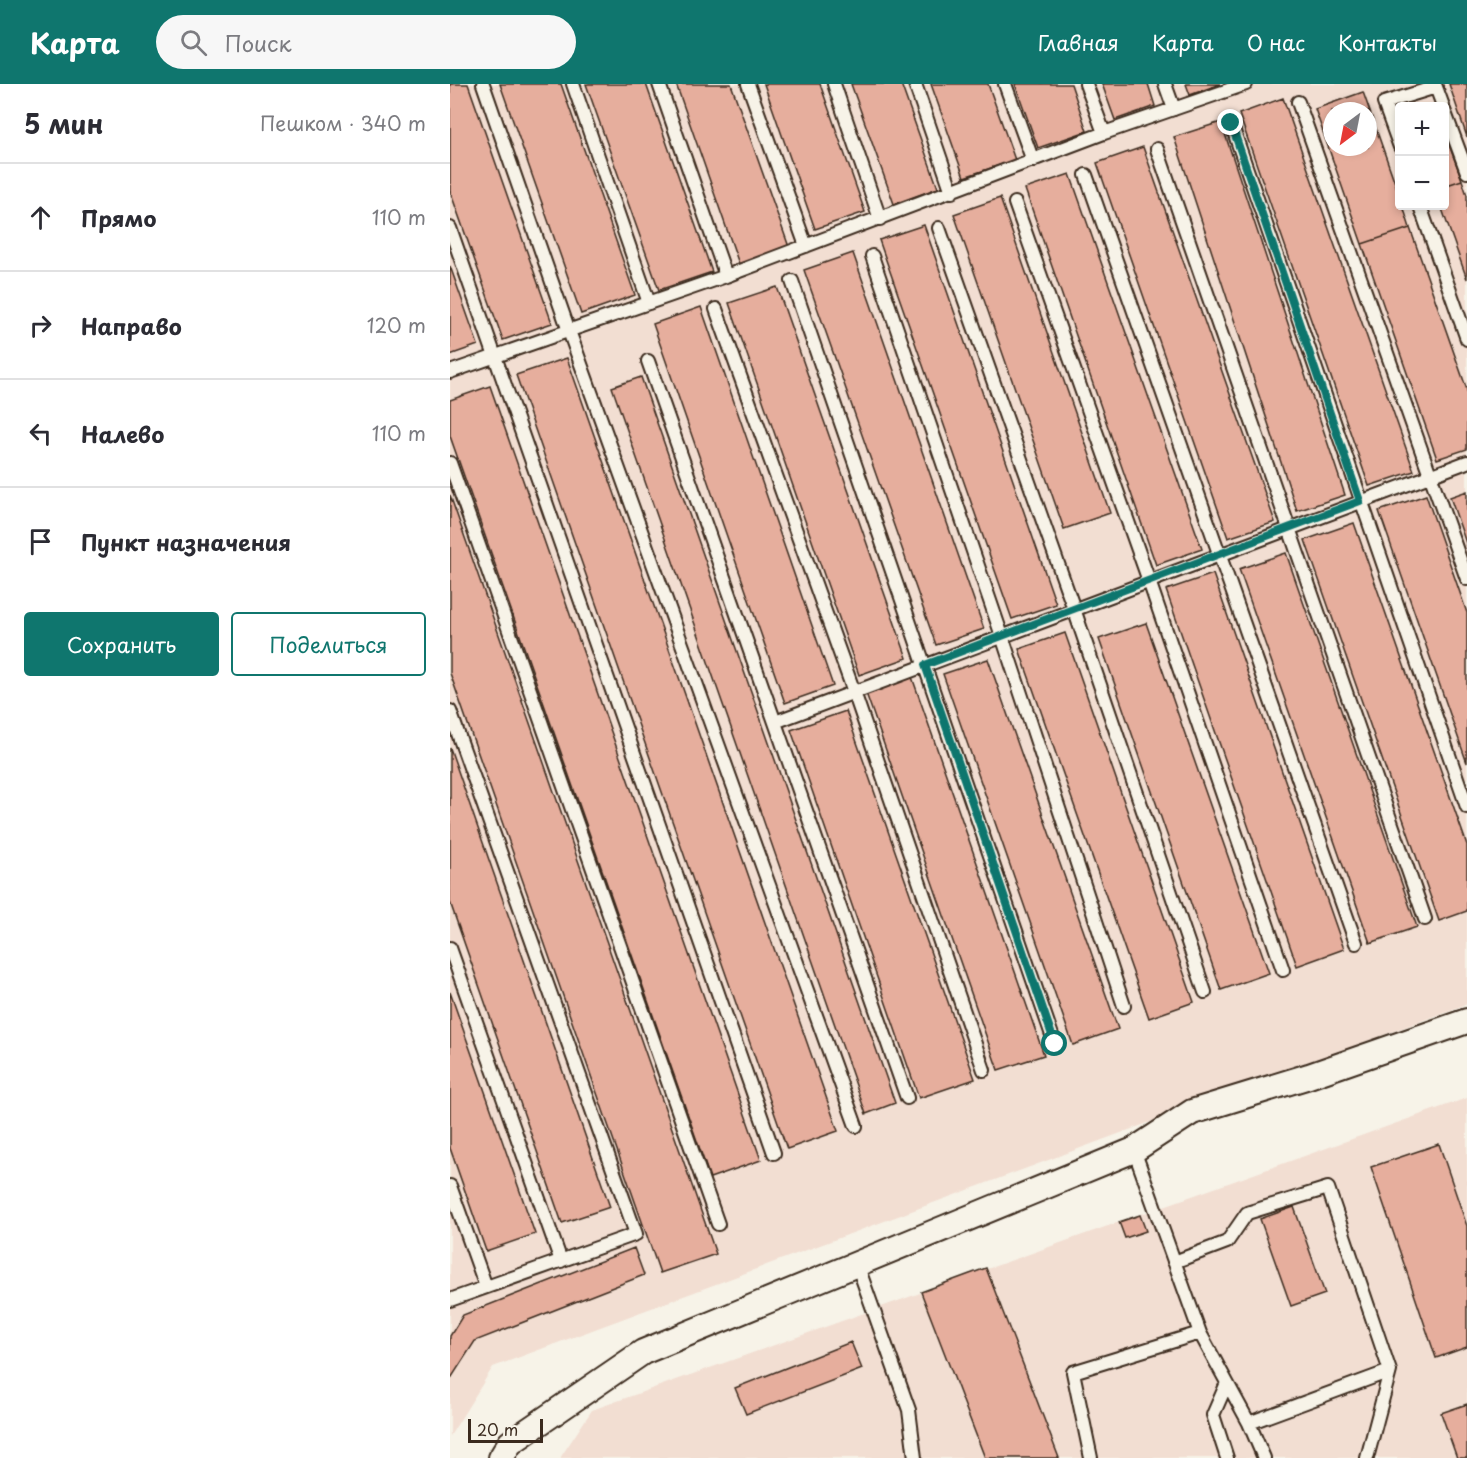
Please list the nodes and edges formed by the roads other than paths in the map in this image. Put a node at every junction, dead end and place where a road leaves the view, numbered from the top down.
1 (483, 84) edge
2 (573, 84) edge
3 (659, 84) edge
4 (748, 84) edge
5 (834, 84) edge
6 (915, 84) edge
7 (1005, 84) edge
8 (1086, 84) edge
9 (1166, 84) edge
10 (1246, 84) edge
11 (1298, 102) dead end
12 (1442, 102) edge
13 (1174, 109) junction
14 (1449, 122) edge
15 (1231, 123) dead end
16 (1104, 133) junction
17 (1395, 133) edge
18 (1157, 149) dead end
19 (1033, 161) junction
20 (1467, 172) edge
21 (1086, 176) dead end
22 (952, 192) junction
23 (1015, 203) dead end
24 (1421, 210) edge
25 (880, 219) junction
26 (450, 228) edge
27 (939, 228) dead end
28 (806, 246) junction
29 (872, 256) dead end
30 (726, 276) junction
31 (792, 280) dead end
32 (649, 303) junction
33 (716, 309) dead end
34 (569, 331) junction
35 (1467, 339) edge
36 (495, 357) junction
37 (648, 361) dead end
38 (450, 372) edge
39 (1467, 462) edge
40 (450, 463) edge
41 (1430, 475) junction
42 (1360, 501) junction
43 (1288, 528) junction
44 (1220, 554) junction
45 (1467, 579) edge
46 (1149, 581) junction
47 (1074, 609) junction
48 (1002, 636) junction
49 (925, 665) junction
50 (854, 692) junction
51 (450, 711) edge
52 (775, 722) junction
53 (1467, 807) edge
54 (1425, 919) dead end
55 (1356, 943) dead end
56 (450, 948) edge
57 (1283, 970) dead end
58 (1204, 992) dead end
59 (1124, 1006) dead end
60 (1467, 1021) edge
61 (1055, 1044) dead end
62 (984, 1070) dead end
63 (907, 1098) dead end
64 (856, 1126) dead end
65 (1134, 1150) junction
66 (774, 1153) dead end
67 (450, 1186) edge
68 (718, 1224) dead end
69 (561, 1261) junction
70 (1174, 1262) junction
71 (857, 1264) junction
72 (486, 1287) junction
73 (450, 1300) edge
74 (1200, 1333) junction
75 (1390, 1371) junction
76 (1227, 1383) junction
77 (1249, 1424) junction
78 (501, 1458) edge
79 (915, 1458) edge
80 (1091, 1458) edge
81 (1227, 1458) edge
82 (1264, 1458) edge
83 (1367, 1458) edge

1 - 34 lane
2 - 32 lane
3 - 30 lane
4 - 28 lane
5 - 25 lane
6 - 22 lane
7 - 19 lane
8 - 16 lane
9 - 13 lane
10 - 13 lane
11 - 41 lane
12 - 17 lane
13 - 16 lane
14 - 20 lane
15 - 42 lane
16 - 19 lane
18 - 43 lane
19 - 22 lane
21 - 44 lane
22 - 25 lane
23 - 46 lane
24 - 35 lane
25 - 28 lane
26 - 36 lane
27 - 47 lane
28 - 30 lane
29 - 48 lane
30 - 32 lane
31 - 49 lane
32 - 34 lane
33 - 50 lane
34 - 36 lane
34 - 64 lane
36 - 38 lane
36 - 66 lane
37 - 52 lane
39 - 41 lane
40 - 68 lane
41 - 42 lane
41 - 45 lane
42 - 43 lane
42 - 53 lane
43 - 44 lane
43 - 54 lane
44 - 46 lane
44 - 55 lane
46 - 47 lane
46 - 57 lane
47 - 48 lane
47 - 58 lane
48 - 49 lane
48 - 59 lane
49 - 50 lane
49 - 61 lane
50 - 52 lane
50 - 62 lane
51 - 69 lane
52 - 63 lane
56 - 69 lane
60 - 65 street
65 - 70 lane
65 - 71 street
67 - 72 lane
69 - 72 lane
70 - 74 lane
70 - 75 lane
71 - 78 street
71 - 79 lane
72 - 73 lane
74 - 76 lane
74 - 80 lane
75 - 77 lane
75 - 83 lane
76 - 77 lane
76 - 81 lane
77 - 82 lane

